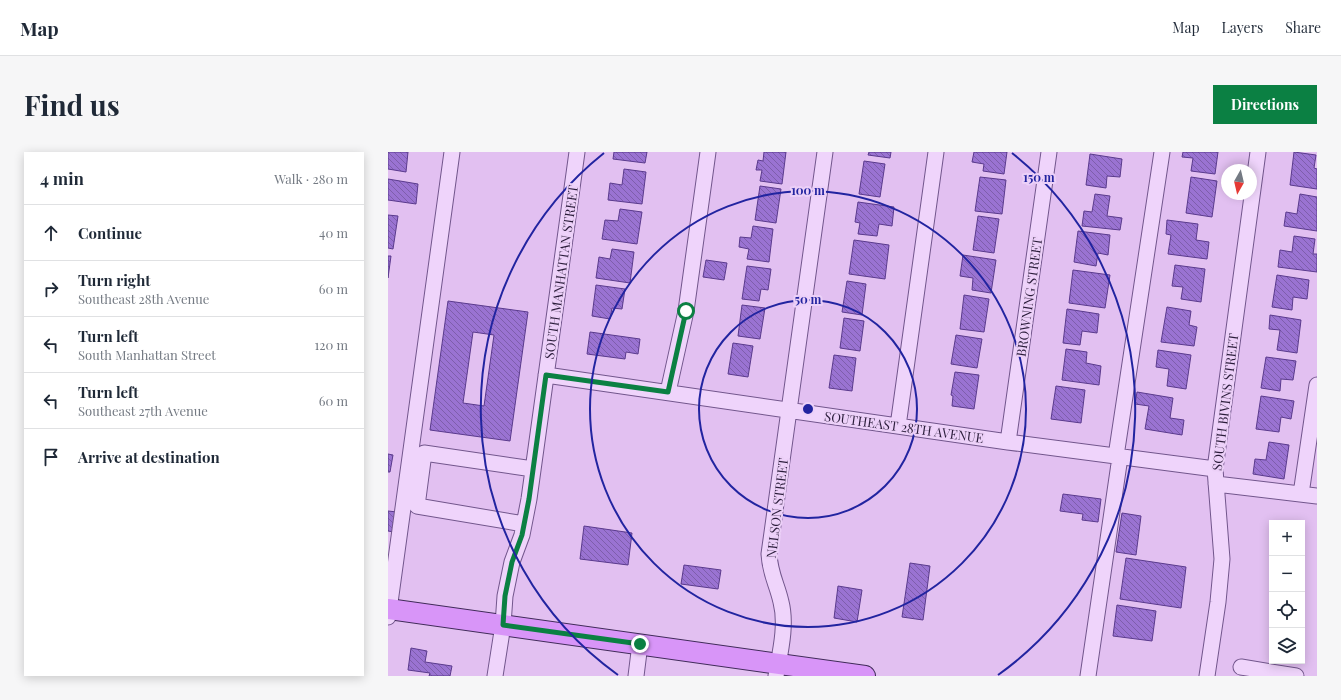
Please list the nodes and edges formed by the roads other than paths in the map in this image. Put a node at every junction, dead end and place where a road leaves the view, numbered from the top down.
1 (452, 152) edge
2 (577, 152) edge
3 (708, 152) edge
4 (825, 152) edge
5 (936, 152) edge
6 (1049, 152) edge
7 (1162, 152) edge
8 (1258, 152) edge
9 (546, 375) junction
10 (1317, 385) edge
11 (668, 392) junction
12 (790, 410) junction
13 (898, 426) junction
14 (1008, 442) junction
15 (1118, 456) junction
16 (533, 469) junction
17 (1215, 476) junction
18 (1301, 494) junction
19 (1317, 496) edge
20 (524, 524) junction
21 (388, 612) edge
22 (503, 625) junction
23 (640, 644) junction
24 (1241, 667) dead end
25 (777, 670) edge
26 (495, 676) edge
27 (636, 676) edge
28 (865, 676) edge
29 (1088, 676) edge
30 (1207, 676) edge
31 (1296, 676) edge

1 - 21 street
2 - 9 street, SOUTH MANHATTAN STREET
3 - 11 street
4 - 12 street, NELSON STREET
5 - 13 street
6 - 14 street, BROWNING STREET
7 - 15 street
8 - 17 street, SOUTH BIVINS STREET
9 - 11 street, SOUTHEAST 28TH AVENUE
9 - 16 street, SOUTH MANHATTAN STREET
10 - 18 street
11 - 12 street, SOUTHEAST 28TH AVENUE
12 - 13 street, SOUTHEAST 28TH AVENUE
12 - 25 street, NELSON STREET
13 - 14 street, SOUTHEAST 28TH AVENUE
14 - 15 street, SOUTHEAST 28TH AVENUE
15 - 17 street, SOUTHEAST 28TH AVENUE
15 - 29 street
16 - 20 street, SOUTH MANHATTAN STREET
16 - 20 street
17 - 18 street, SOUTHEAST 28TH AVENUE
17 - 30 street, SOUTH BIVINS STREET
18 - 19 street, SOUTHEAST 28TH AVENUE
20 - 22 street, SOUTH MANHATTAN STREET
21 - 22 main road
22 - 23 main road
22 - 26 street, SOUTH MANHATTAN STREET
23 - 25 main road
23 - 27 street
24 - 31 street
25 - 28 main road

